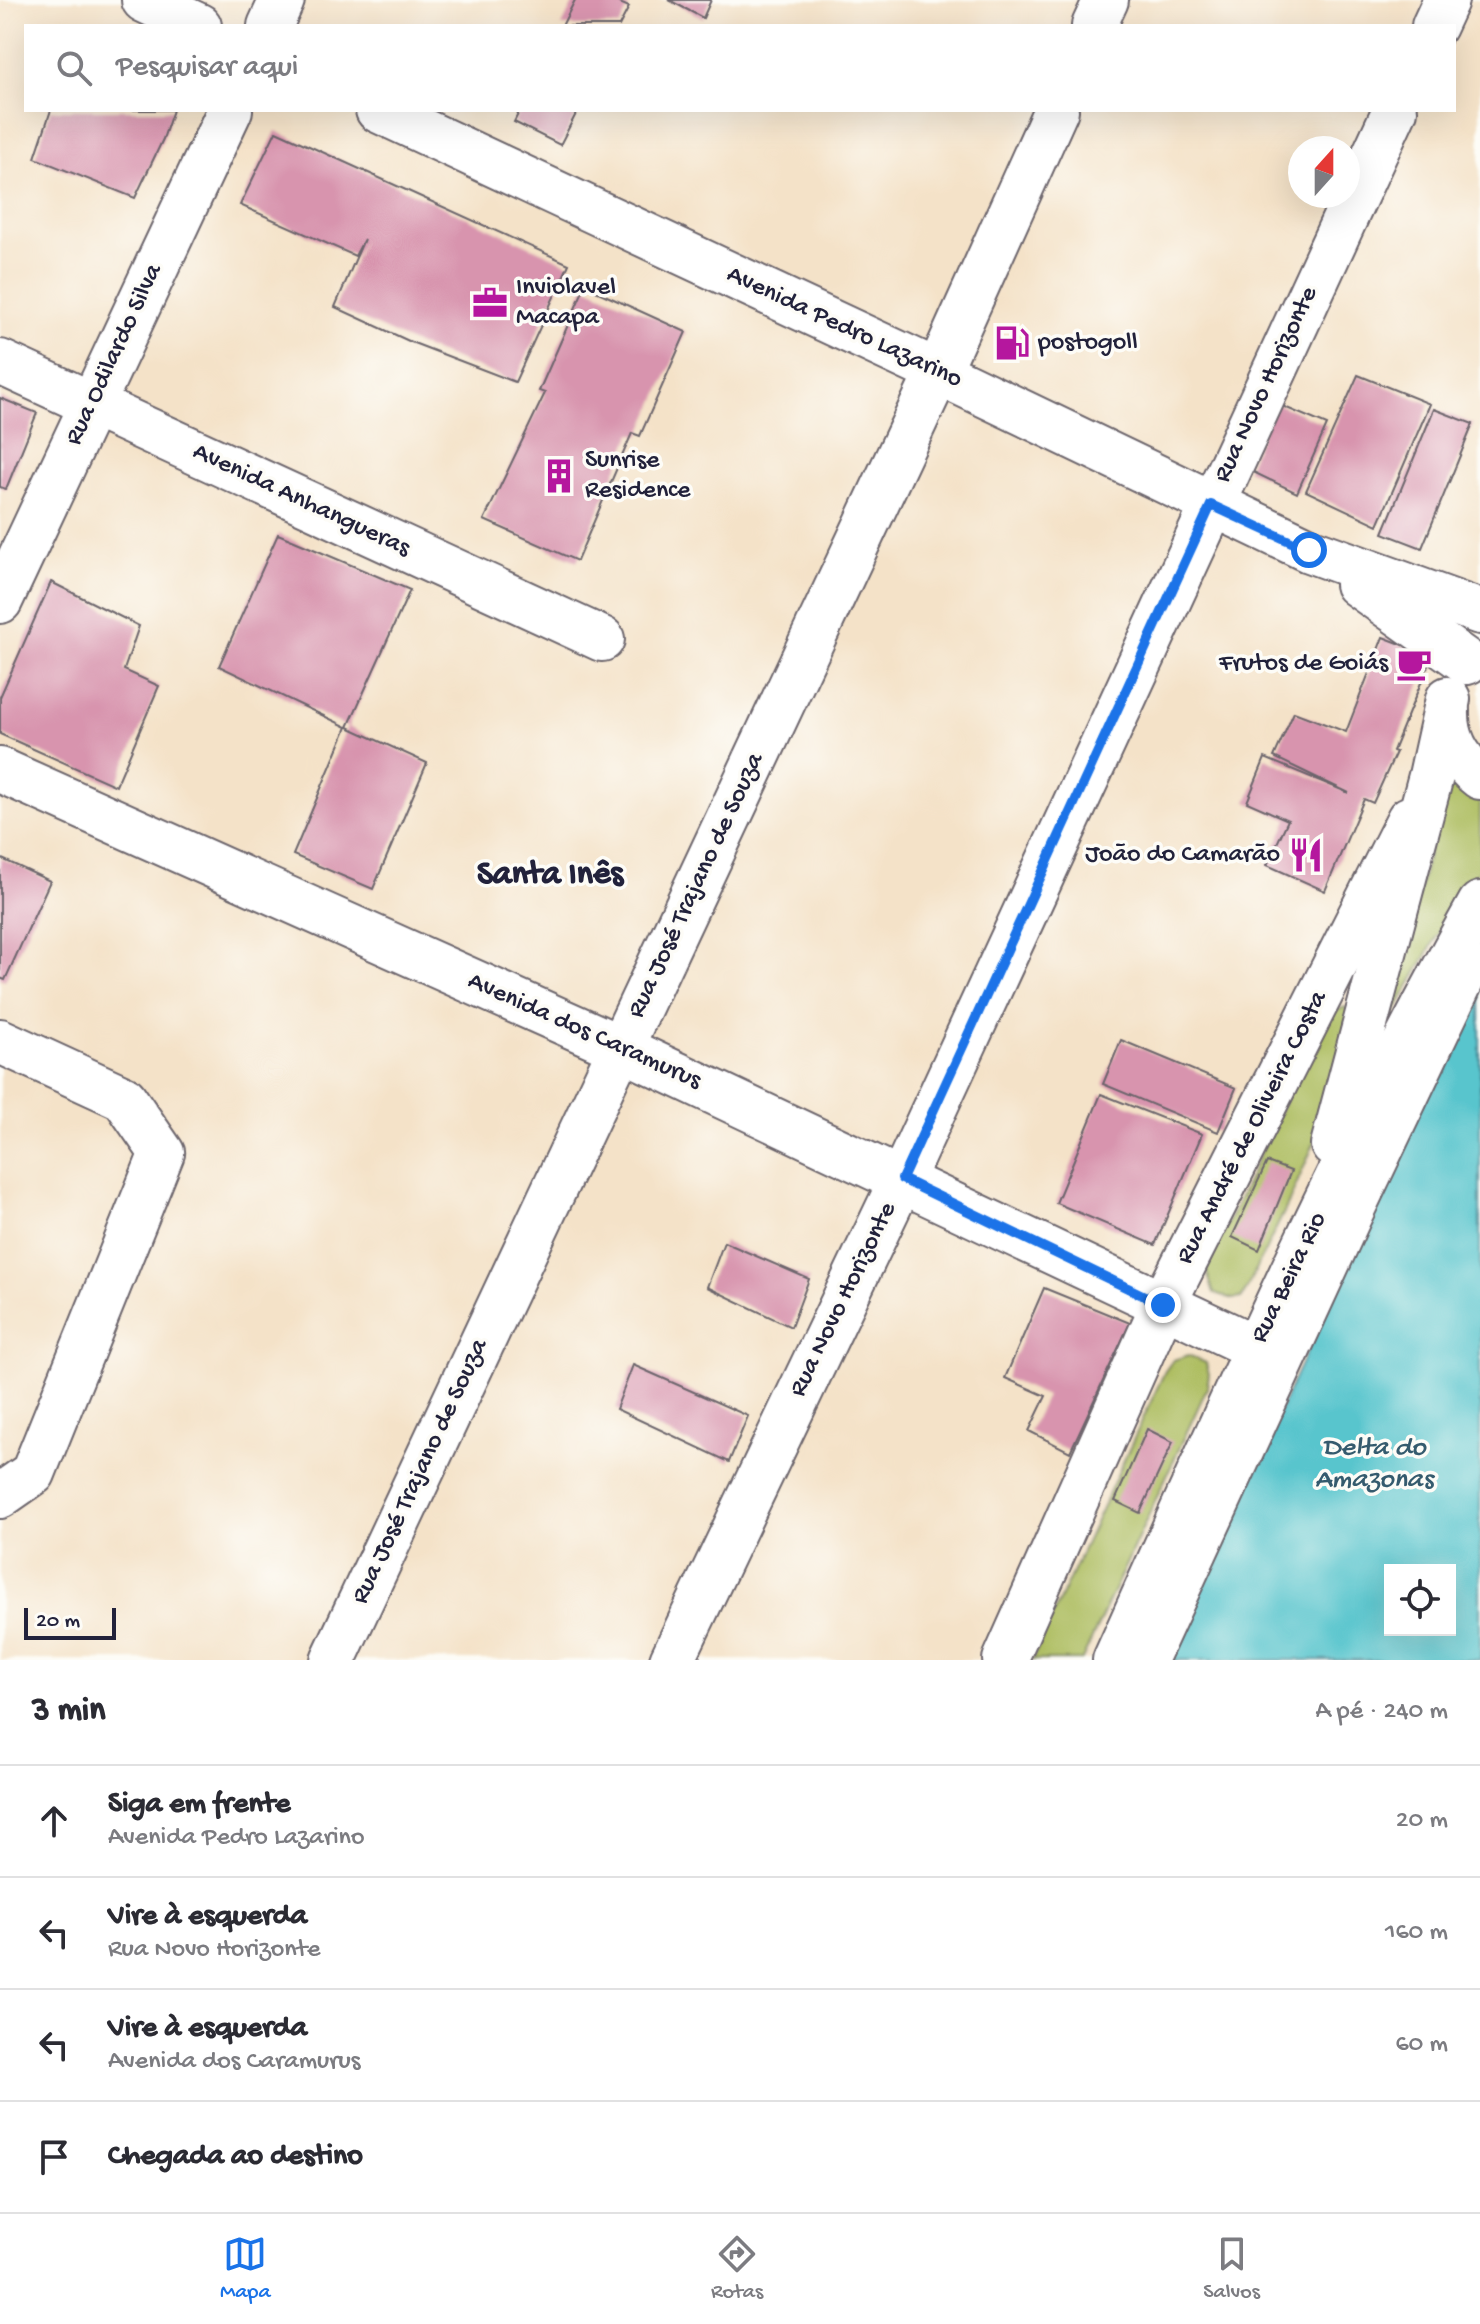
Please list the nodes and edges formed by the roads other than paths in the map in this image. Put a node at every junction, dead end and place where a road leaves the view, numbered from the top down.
1 (144, 0) edge
2 (282, 0) edge
3 (1106, 0) edge
4 (1446, 0) edge
5 (195, 24) edge
6 (271, 24) edge
7 (1095, 24) edge
8 (1435, 24) edge
9 (229, 112) edge
10 (382, 112) edge
11 (1055, 112) edge
12 (1394, 112) edge
13 (0, 362) edge
14 (938, 372) junction
15 (91, 405) junction
16 (1211, 505) junction
17 (1309, 550) junction
18 (0, 601) edge
19 (1480, 612) edge
20 (602, 639) dead end
21 (1465, 671) edge
22 (0, 770) edge
23 (1431, 776) junction
24 (1480, 777) edge
25 (1480, 904) edge
26 (1480, 941) edge
27 (0, 1041) edge
28 (621, 1048) junction
29 (902, 1179) junction
30 (1309, 1237) junction
31 (1163, 1305) junction
32 (1256, 1348) junction
33 (0, 1496) edge
34 (333, 1660) edge
35 (672, 1660) edge
36 (1005, 1660) edge
37 (1115, 1660) edge
38 (1145, 1660) edge

1 - 5 street
2 - 6 street
3 - 7 street
4 - 8 street
9 - 15 street, Rua Odilardo Silva
10 - 14 street, Avenida Pedro Lazarino
11 - 14 street, Rua José Trajano de Souza
12 - 16 street, Rua Novo Horizonte
13 - 15 street, Avenida Anhangueras
14 - 16 street, Avenida Pedro Lazarino
14 - 28 street, Rua José Trajano de Souza
15 - 18 street, Rua Odilardo Silva
15 - 20 street, Avenida Anhangueras
16 - 17 street, Avenida Pedro Lazarino
16 - 29 street, Rua Novo Horizonte
17 - 19 street, Avenida Pedro Lazarino
17 - 21 street, Avenida Pedro Lazarino
21 - 23 street, Rua André de Oliveira Costa
21 - 24 street
22 - 28 street, Avenida dos Caramurus
23 - 30 street, Rua André de Oliveira Costa
23 - 31 street, Rua André de Oliveira Costa
25 - 30 street, Rua Beira Rio
26 - 38 street
27 - 33 street
28 - 29 street, Avenida dos Caramurus
28 - 34 street, Rua José Trajano de Souza
29 - 31 street, Avenida dos Caramurus
29 - 35 street, Rua Novo Horizonte
30 - 32 street, Rua Beira Rio
31 - 32 street, Avenida dos Caramurus
31 - 36 street, Rua André de Oliveira Costa
32 - 37 street, Rua Beira Rio

